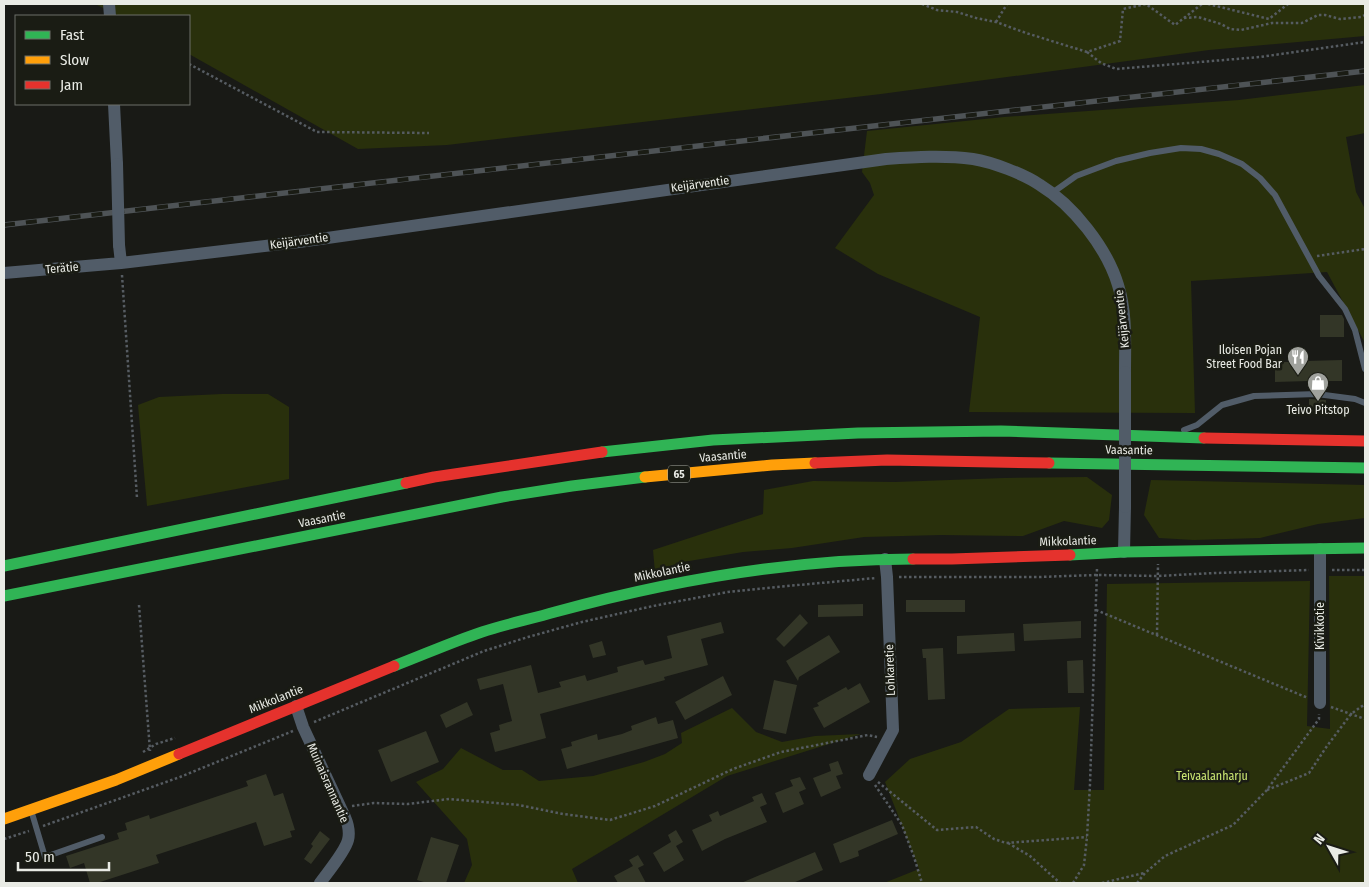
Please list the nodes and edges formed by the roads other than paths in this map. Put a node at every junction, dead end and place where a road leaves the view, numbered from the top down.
1 (114, 105) edge
2 (1052, 193) junction
3 (121, 263) junction
4 (4, 273) edge
5 (1365, 369) edge
6 (1365, 403) edge
7 (1156, 436) junction
8 (1365, 440) edge
9 (1365, 468) edge
10 (1365, 548) edge
11 (1320, 549) junction
12 (1124, 552) junction
13 (885, 559) junction
14 (4, 566) edge
15 (4, 596) edge
16 (1320, 702) road end
17 (296, 706) junction
18 (869, 775) road end
19 (31, 809) junction
20 (4, 818) edge
21 (102, 837) dead end
22 (320, 883) edge

1 - 3 street, bridge
2 - 3 street, Keijärventie
2 - 5 lane
2 - 12 street, Keijärventie, bridge
3 - 4 street, Terätie
6 - 7 lane
7 - 8 main road, Vaasantie
7 - 14 main road, Vaasantie
9 - 15 main road, Vaasantie / 65
10 - 11 main road, Mikkolantie
11 - 12 main road, Mikkolantie
11 - 16 street, Kivikkotie
12 - 13 main road, Mikkolantie
13 - 17 main road, Mikkolantie
13 - 18 street, Lohkaretie
17 - 19 main road, Mikkolantie
17 - 22 street, Muinaisrannantie
19 - 20 main road, Mikkolantie
19 - 21 lane

